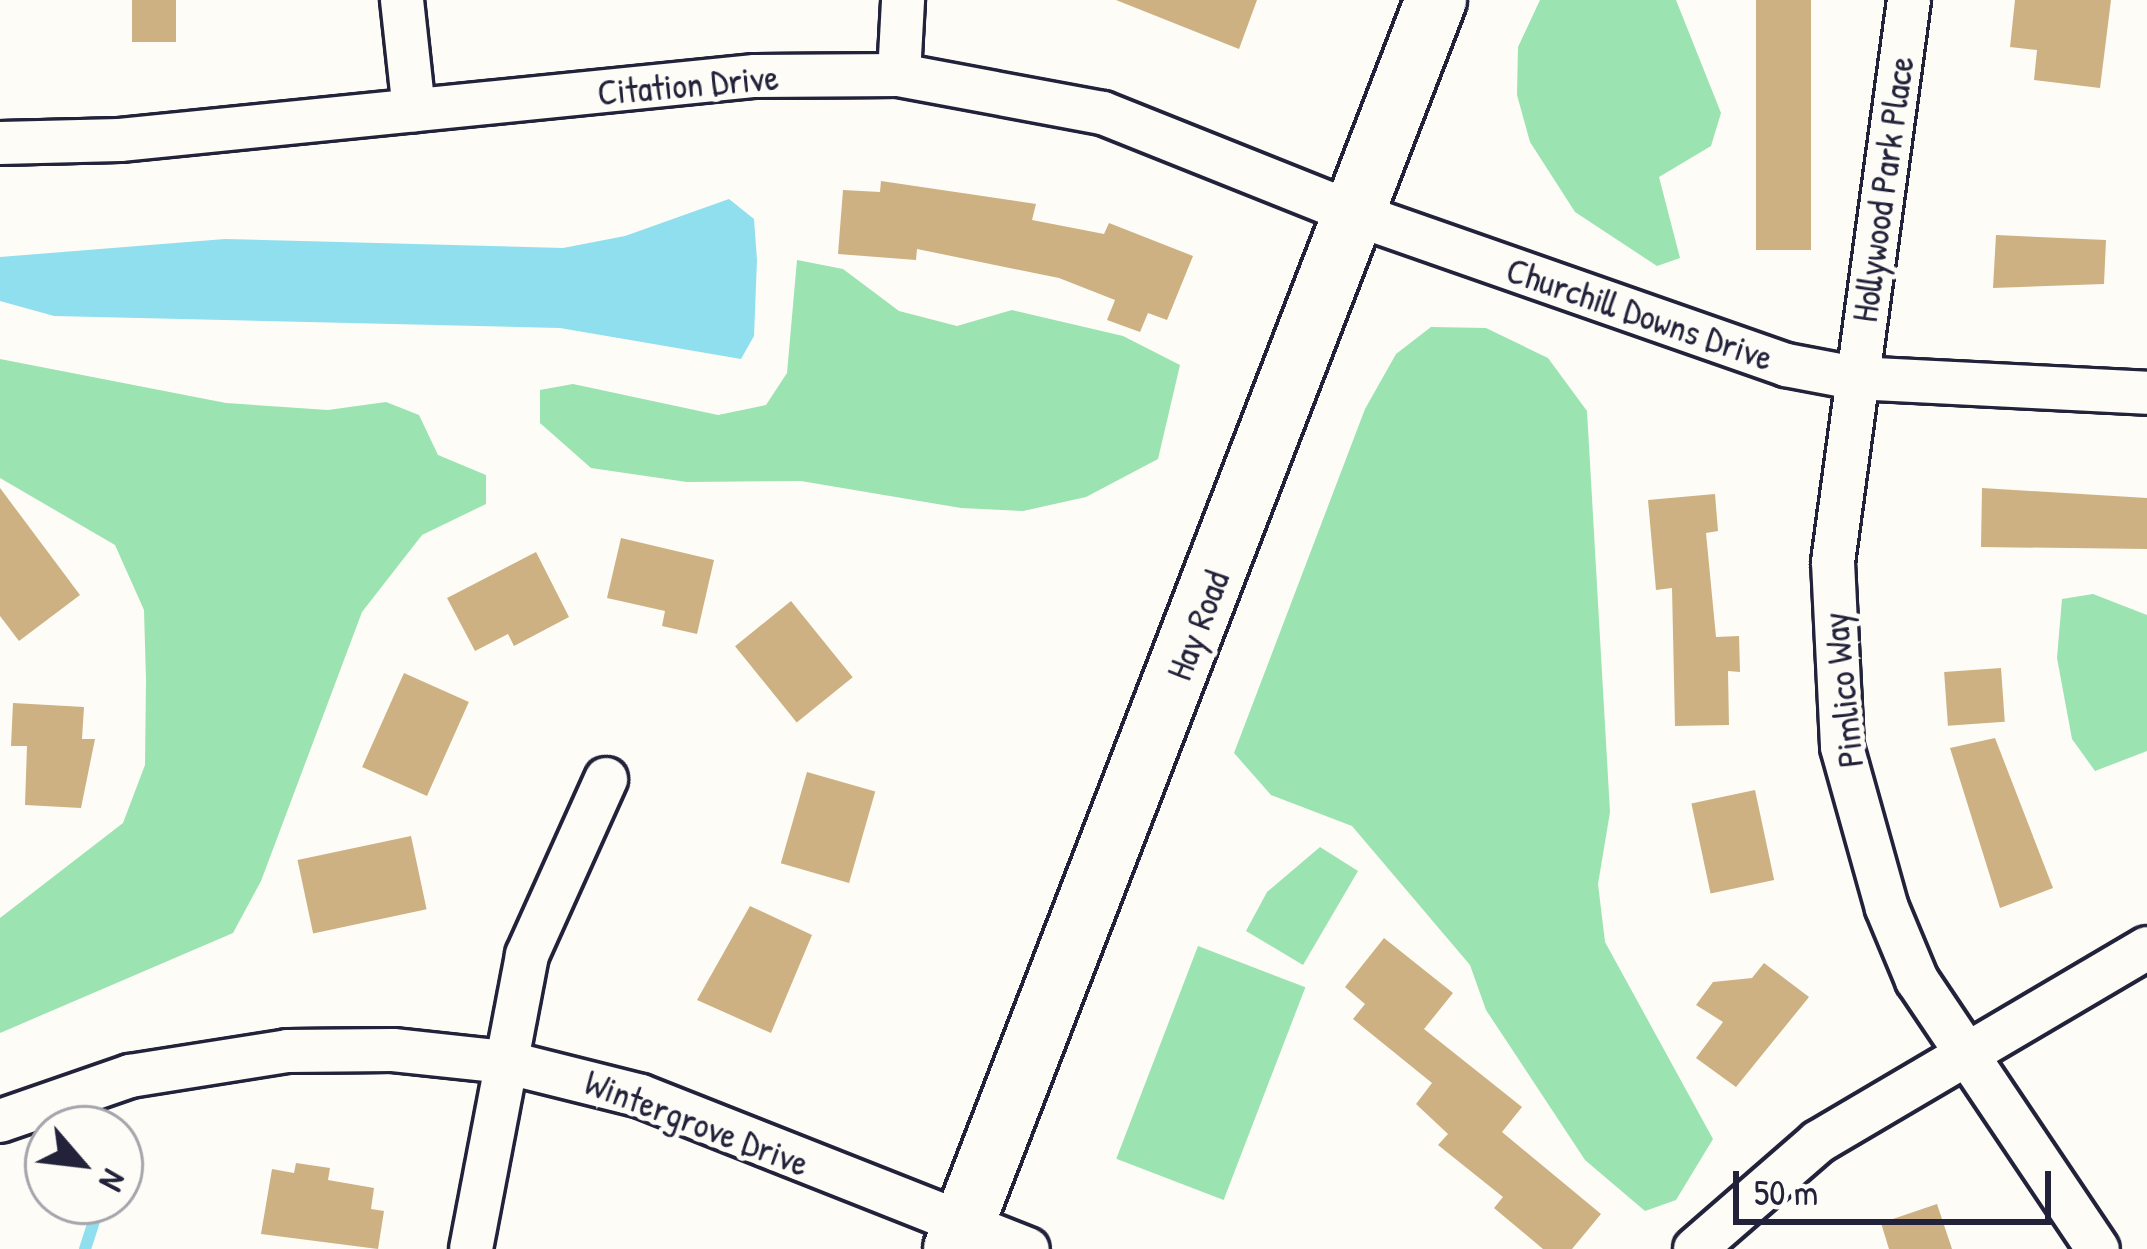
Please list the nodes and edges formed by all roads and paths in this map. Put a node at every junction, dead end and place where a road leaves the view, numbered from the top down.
1 (402, 0) edge
2 (903, 0) edge
3 (1436, 0) edge
4 (1909, 0) edge
5 (899, 75) junction
6 (414, 110) junction
7 (0, 143) edge
8 (1355, 214) junction
9 (1855, 378) junction
10 (2147, 393) edge
11 (607, 779) dead end
12 (2147, 948) edge
13 (1964, 1051) junction
14 (505, 1062) junction
15 (0, 1120) edge
16 (959, 1238) edge
17 (471, 1249) edge
18 (1028, 1249) edge
19 (1695, 1249) edge
20 (2098, 1249) edge

1 - 6 street
2 - 5 street
3 - 8 street, Hay Road
4 - 9 street, Hollywood Park Place
5 - 6 street, Citation Drive
5 - 8 street, Citation Drive
6 - 7 street, Citation Drive
8 - 9 street, Churchill Downs Drive
8 - 16 street, Hay Road
9 - 10 street, Churchill Downs Drive
9 - 13 street, Pimlico Way
11 - 14 street
12 - 13 street
13 - 19 street
13 - 20 street, Pimlico Way
14 - 15 street, Wintergrove Drive
14 - 16 street, Wintergrove Drive
14 - 17 street
16 - 18 street, Wintergrove Drive

